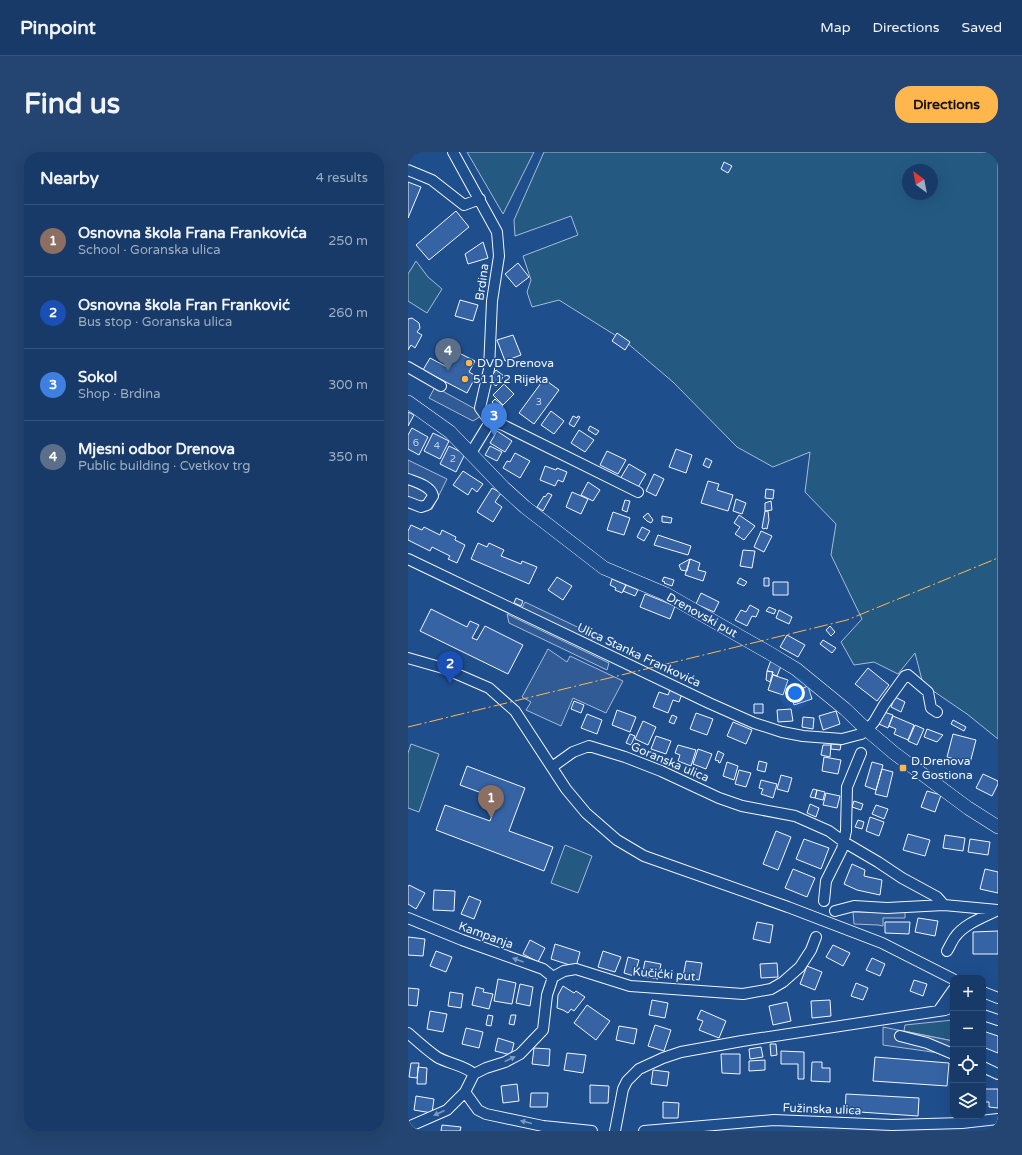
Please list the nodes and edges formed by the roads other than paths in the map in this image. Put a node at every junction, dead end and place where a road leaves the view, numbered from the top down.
1 (453, 152) edge
2 (408, 170) edge
3 (480, 199) junction
4 (408, 367) edge
5 (441, 386) dead end
6 (408, 402) edge
7 (490, 422) junction
8 (472, 453) junction
9 (408, 479) edge
10 (638, 492) dead end
11 (408, 502) edge
12 (408, 559) edge
13 (408, 658) edge
14 (937, 712) dead end
15 (867, 730) junction
16 (861, 753) dead end
17 (552, 767) junction
18 (998, 827) edge
19 (844, 842) junction
20 (824, 902) dead end
21 (944, 905) junction
22 (998, 910) edge
23 (835, 911) dead end
24 (408, 918) edge
25 (816, 937) dead end
26 (947, 951) dead end
27 (553, 977) junction
28 (950, 977) edge
29 (986, 993) edge
30 (950, 994) edge
31 (998, 998) edge
32 (950, 1008) edge
33 (939, 1010) junction
34 (986, 1016) edge
35 (998, 1020) edge
36 (408, 1033) edge
37 (900, 1036) dead end
38 (950, 1053) edge
39 (986, 1068) edge
40 (474, 1074) junction
41 (998, 1074) edge
42 (465, 1092) junction
43 (998, 1119) edge
44 (408, 1127) edge
45 (592, 1131) edge
46 (615, 1131) edge
47 (644, 1131) edge

1 - 3 street, Brdina
2 - 3 street
3 - 7 street, Brdina
4 - 5 street
6 - 8 main road, Drenovski put
7 - 8 street
7 - 10 street
8 - 15 main road, Drenovski put
9 - 11 street
12 - 15 street, Ulica Stanka Frankovića
13 - 17 street
14 - 15 street
15 - 18 main road, Drenovski put
16 - 19 street
17 - 19 street, Goranska ulica
17 - 28 street
19 - 20 street
19 - 21 street, Goranska ulica
21 - 22 street
21 - 23 street
22 - 26 street
27 -> 24 street, Kampanja
25 - 27 street, Kučićki put
40 -> 27 street
29 - 31 street
30 - 33 street
32 - 33 street
33 - 46 street
34 - 35 street
36 - 40 street
37 - 38 street
39 - 41 street
40 - 42 street
42 -> 44 street
45 -> 42 street
43 - 47 street, Fužinska ulica

